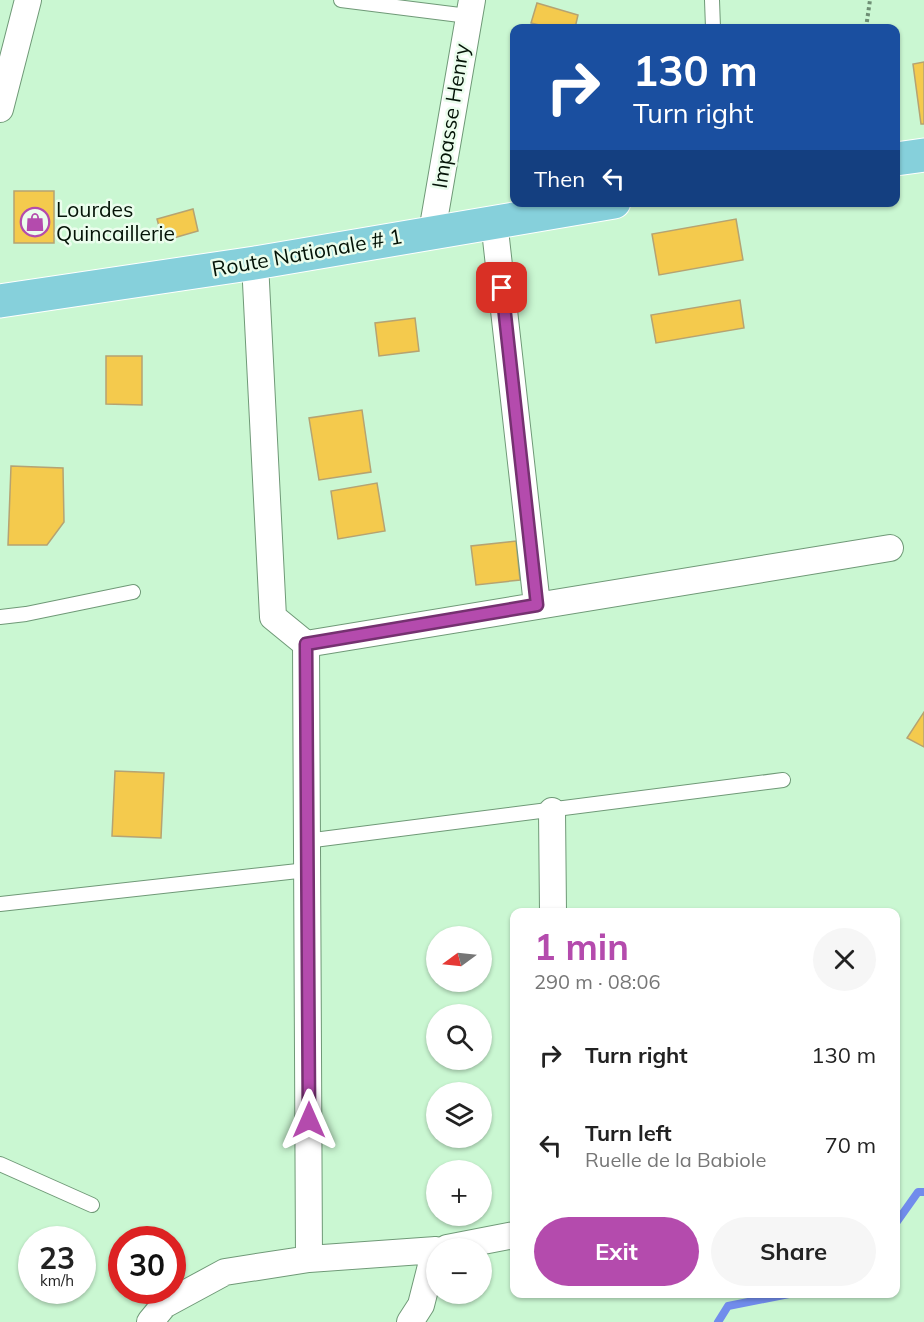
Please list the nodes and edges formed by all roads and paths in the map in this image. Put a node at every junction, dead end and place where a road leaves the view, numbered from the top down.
1 (28, 0) edge
2 (341, 0) edge
3 (712, 0) edge
4 (870, 0) edge
5 (470, 8) edge
6 (713, 24) edge
7 (867, 24) edge
8 (1, 101) edge
9 (924, 155) edge
10 (900, 158) edge
11 (582, 207) edge
12 (494, 221) junction
13 (432, 232) junction
14 (255, 263) junction
15 (0, 301) edge
16 (890, 548) dead end
17 (133, 592) dead end
18 (537, 605) junction
19 (0, 616) edge
20 (306, 644) junction
21 (783, 780) dead end
22 (552, 811) junction
23 (306, 841) junction
24 (308, 870) junction
25 (0, 904) edge
26 (553, 908) edge
27 (0, 1164) edge
28 (92, 1205) dead end
29 (510, 1236) edge
30 (492, 1239) edge
31 (426, 1251) edge
32 (309, 1259) junction
33 (426, 1291) edge
34 (150, 1322) edge
35 (410, 1322) edge

1 - 8 street
2 - 5 lane
3 - 6 lane
4 - 7 path
5 - 13 street, Impasse Henry
9 - 10 main road
11 - 12 main road, Route Nationale # 1
12 - 13 main road, Route Nationale # 1
12 - 18 street
13 - 14 main road, Route Nationale # 1
14 - 15 main road, Route Nationale # 1
14 - 20 street
16 - 18 street
17 - 19 lane
18 - 20 street
20 - 23 street
21 - 22 lane
22 - 23 lane
22 - 26 street
23 - 24 street
24 - 25 lane
24 - 32 street
27 - 28 lane
29 - 30 street
31 - 32 street
32 - 34 street
33 - 35 street

